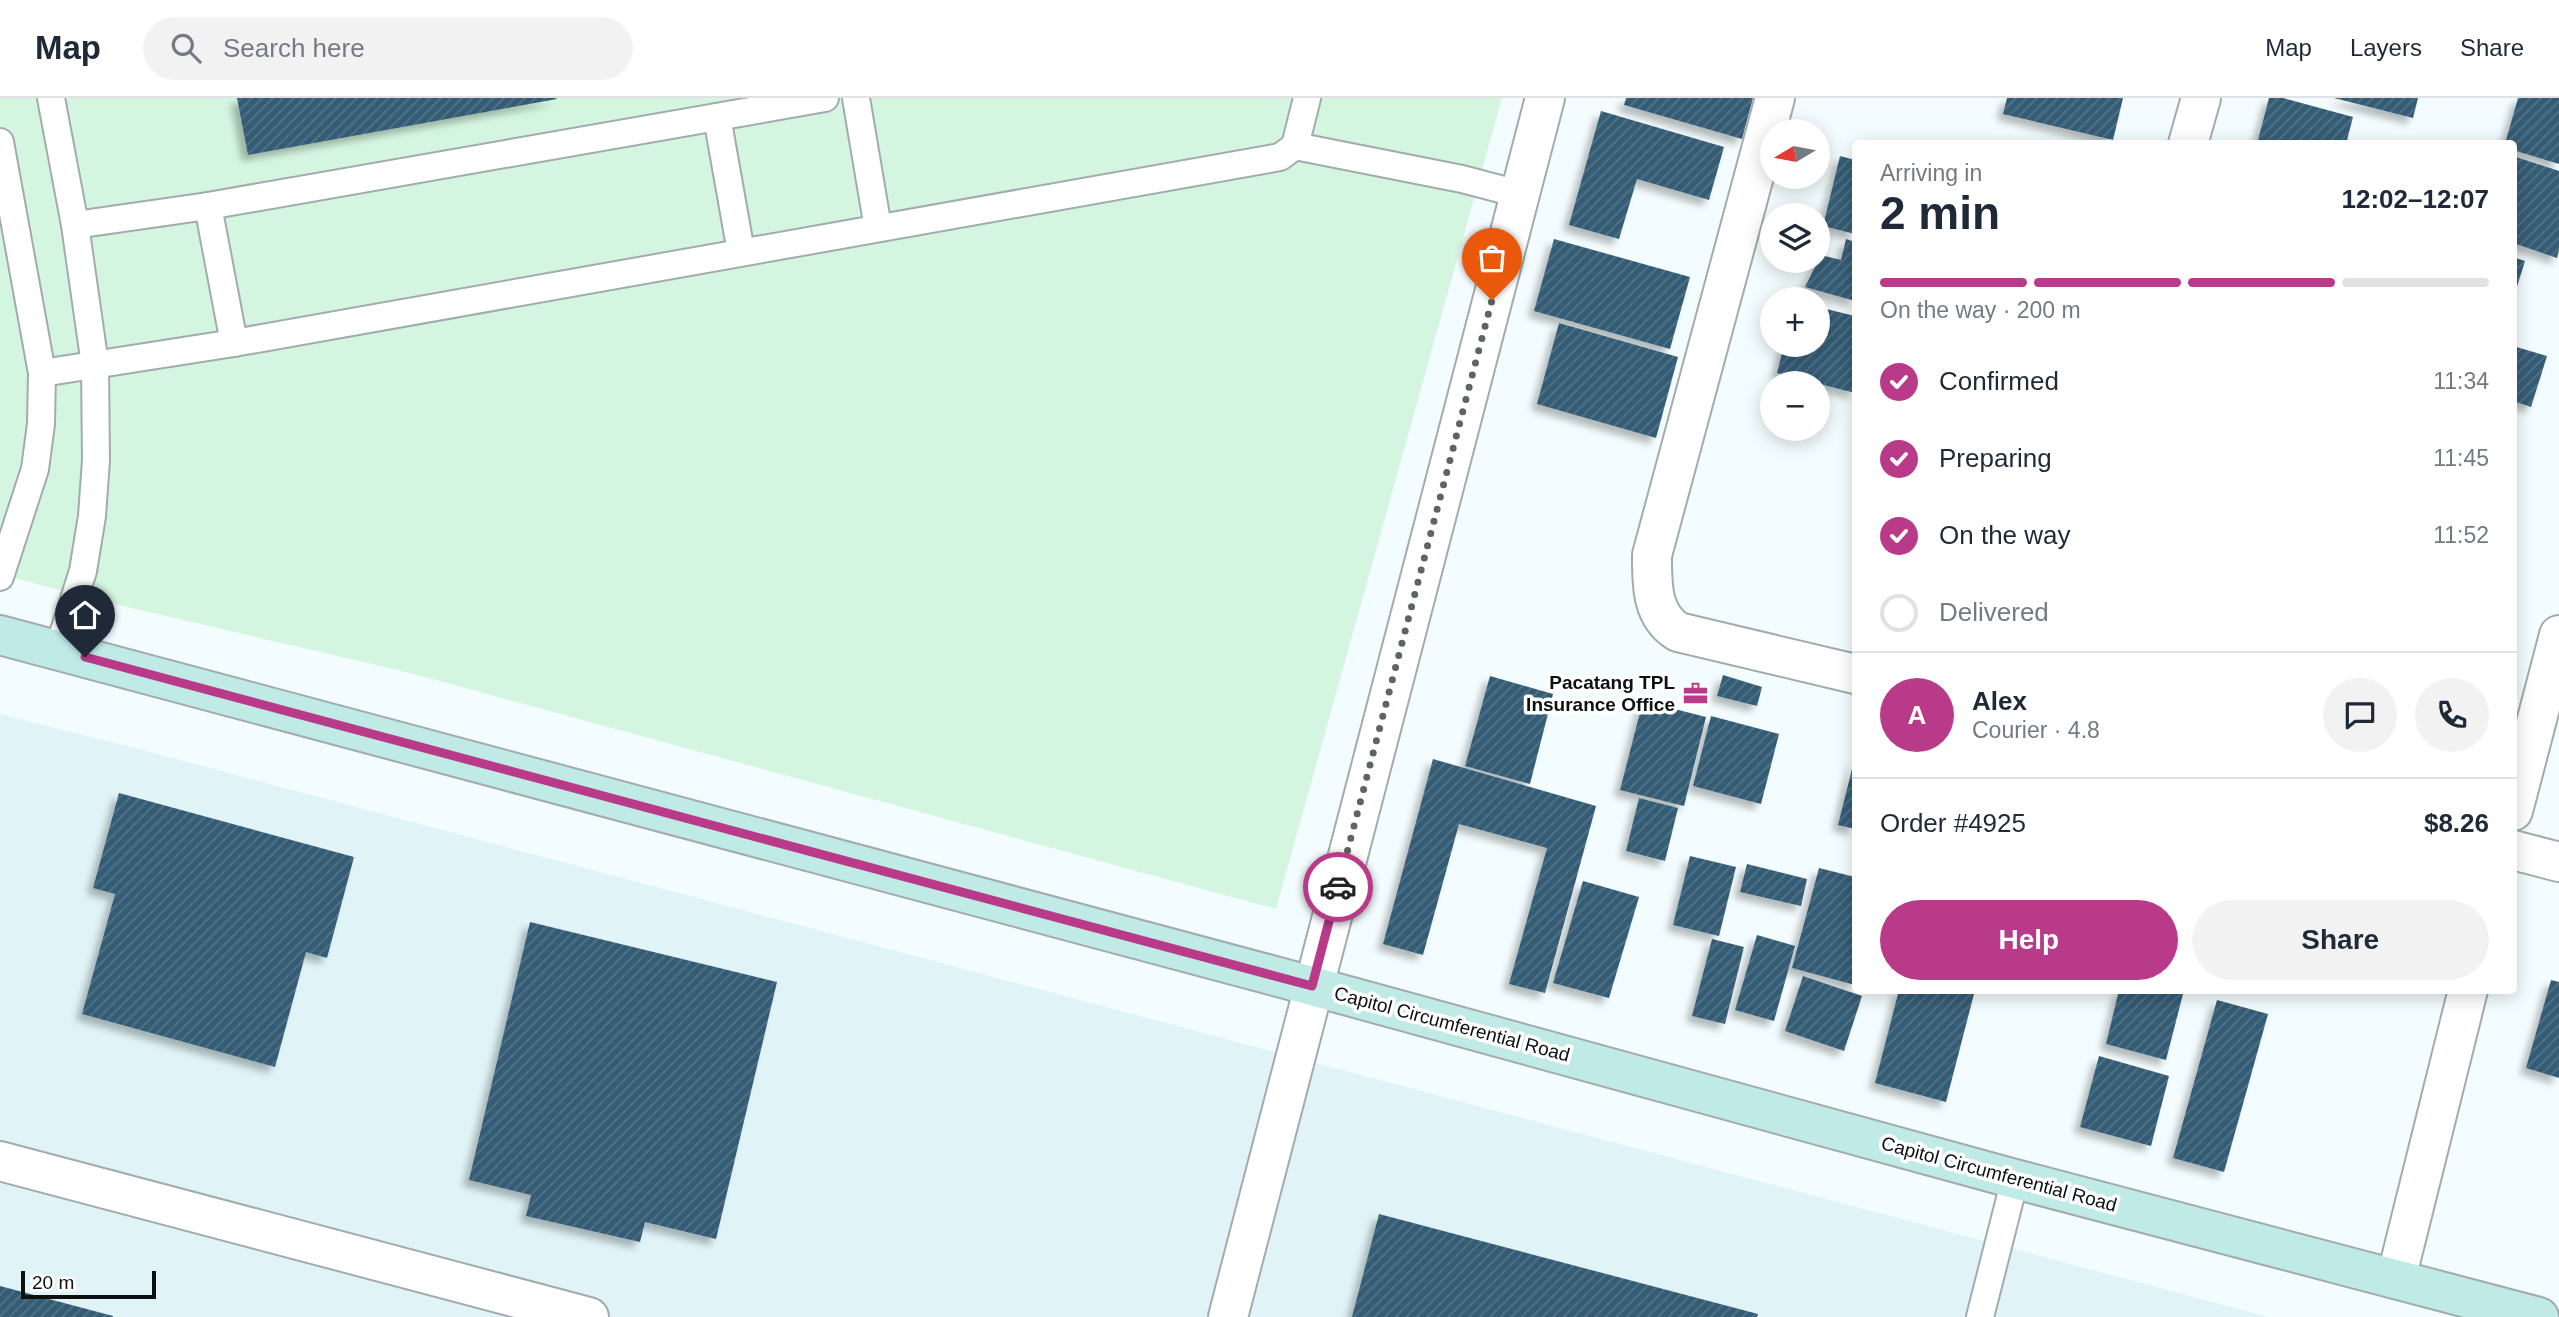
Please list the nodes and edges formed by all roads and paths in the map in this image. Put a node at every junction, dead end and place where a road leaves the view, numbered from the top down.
1 (51, 98) edge
2 (825, 98) edge
3 (856, 98) edge
4 (1307, 98) edge
5 (1545, 98) edge
6 (1775, 98) edge
7 (2200, 98) edge
8 (717, 117) junction
9 (2189, 140) edge
10 (0, 142) edge
11 (1295, 146) junction
12 (1519, 194) junction
13 (208, 206) junction
14 (75, 225) junction
15 (878, 228) junction
16 (741, 252) junction
17 (234, 342) junction
18 (95, 365) junction
19 (42, 373) junction
20 (0, 577) edge
21 (0, 635) edge
22 (2559, 635) edge
23 (58, 650) junction
24 (1852, 673) edge
25 (2517, 796) edge
26 (2517, 851) edge
27 (2559, 862) edge
28 (1312, 986) junction
29 (2467, 994) edge
30 (0, 1161) edge
31 (2015, 1179) junction
32 (2396, 1279) junction
33 (589, 1317) edge
34 (1228, 1317) edge
35 (1980, 1317) edge
36 (2539, 1317) edge

1 - 14 lane
2 - 8 lane
3 - 15 lane
4 - 11 lane
5 - 12 street
6 - 24 street
7 - 9 street
8 - 13 lane
8 - 16 lane
10 - 19 lane
11 - 12 lane
11 - 15 lane
12 - 28 street
13 - 14 lane
13 - 17 lane
14 - 18 lane
15 - 16 lane
16 - 17 lane
17 - 18 lane
18 - 19 lane
18 - 23 lane
19 - 20 lane
21 - 23 main road, Capitol Circumferential Road
22 - 25 street
23 - 28 main road, Capitol Circumferential Road
26 - 27 street
28 - 31 main road, Capitol Circumferential Road
28 - 34 street
29 - 32 street
30 - 33 street
31 - 32 main road, Capitol Circumferential Road
31 - 35 lane
32 - 36 main road, Capitol Circumferential Road

